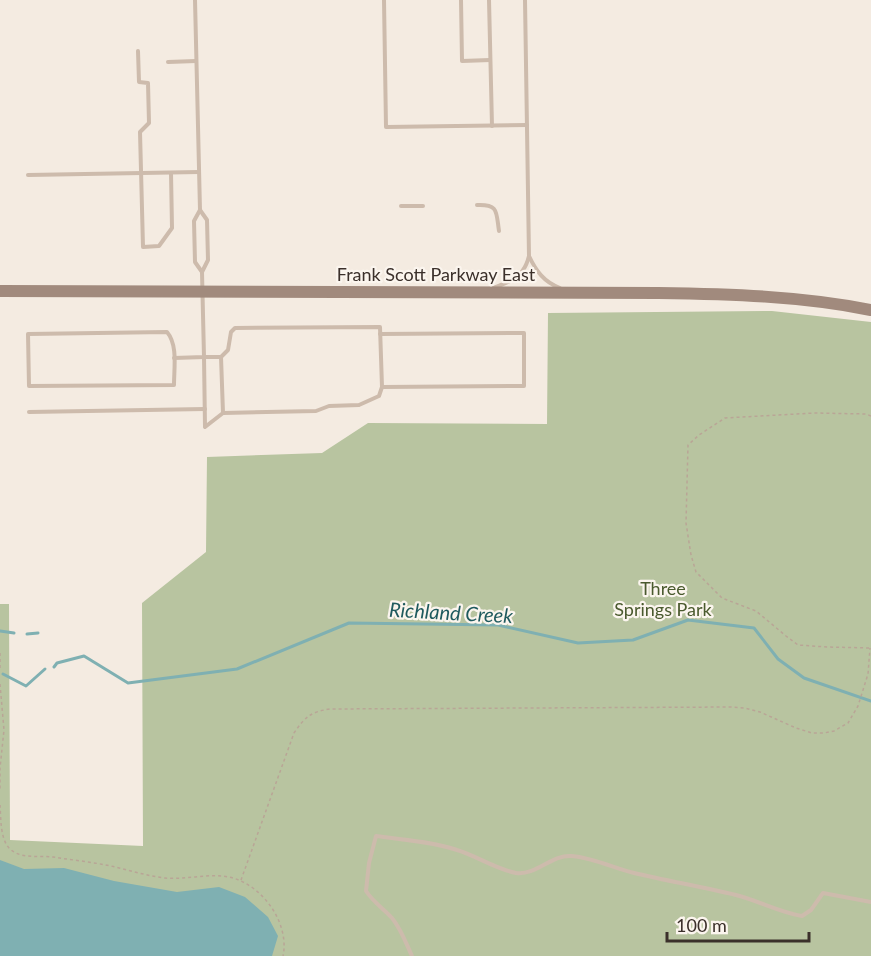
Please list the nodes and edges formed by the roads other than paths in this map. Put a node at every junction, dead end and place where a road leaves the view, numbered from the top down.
1 (195, 0) edge
2 (384, 0) edge
3 (461, 0) edge
4 (489, 0) edge
5 (525, 0) edge
6 (138, 51) dead end
7 (490, 60) junction
8 (196, 61) junction
9 (168, 62) dead end
10 (492, 126) junction
11 (527, 126) junction
12 (199, 172) junction
13 (142, 173) junction
14 (171, 173) junction
15 (28, 175) dead end
16 (477, 205) dead end
17 (401, 206) dead end
18 (423, 206) dead end
19 (200, 210) junction
20 (499, 231) dead end
21 (529, 256) junction
22 (202, 272) junction
23 (0, 291) edge
24 (202, 291) junction
25 (481, 292) junction
26 (572, 293) junction
27 (871, 310) edge
28 (380, 334) junction
29 (204, 357) junction
30 (221, 357) junction
31 (174, 358) junction
32 (382, 387) junction
33 (205, 409) junction
34 (29, 412) dead end
35 (223, 413) junction
36 (871, 902) edge
37 (412, 956) edge

1 - 8 lane
2 - 10 lane
3 - 7 lane
4 - 7 lane
5 - 11 lane
6 - 13 lane
7 - 10 lane
8 - 9 lane
8 - 12 lane
10 - 11 lane
11 - 21 lane
12 - 14 lane
12 - 19 lane
13 - 14 lane
13 - 14 lane
13 - 15 lane
16 - 20 lane
17 - 18 lane
19 - 22 lane
19 - 22 lane
21 - 25 lane
21 - 26 lane
22 - 24 lane
23 - 24 main road, Frank Scott Parkway East
24 - 25 main road, Frank Scott Parkway East
24 - 29 lane
25 - 26 main road, Frank Scott Parkway East
26 - 27 main road, Frank Scott Parkway East
28 - 30 lane
28 - 32 lane
28 - 32 lane
29 - 30 lane
29 - 31 lane
29 - 33 lane
30 - 35 lane
31 - 31 lane
32 - 35 lane
33 - 34 lane
33 - 35 lane
36 - 37 lane

